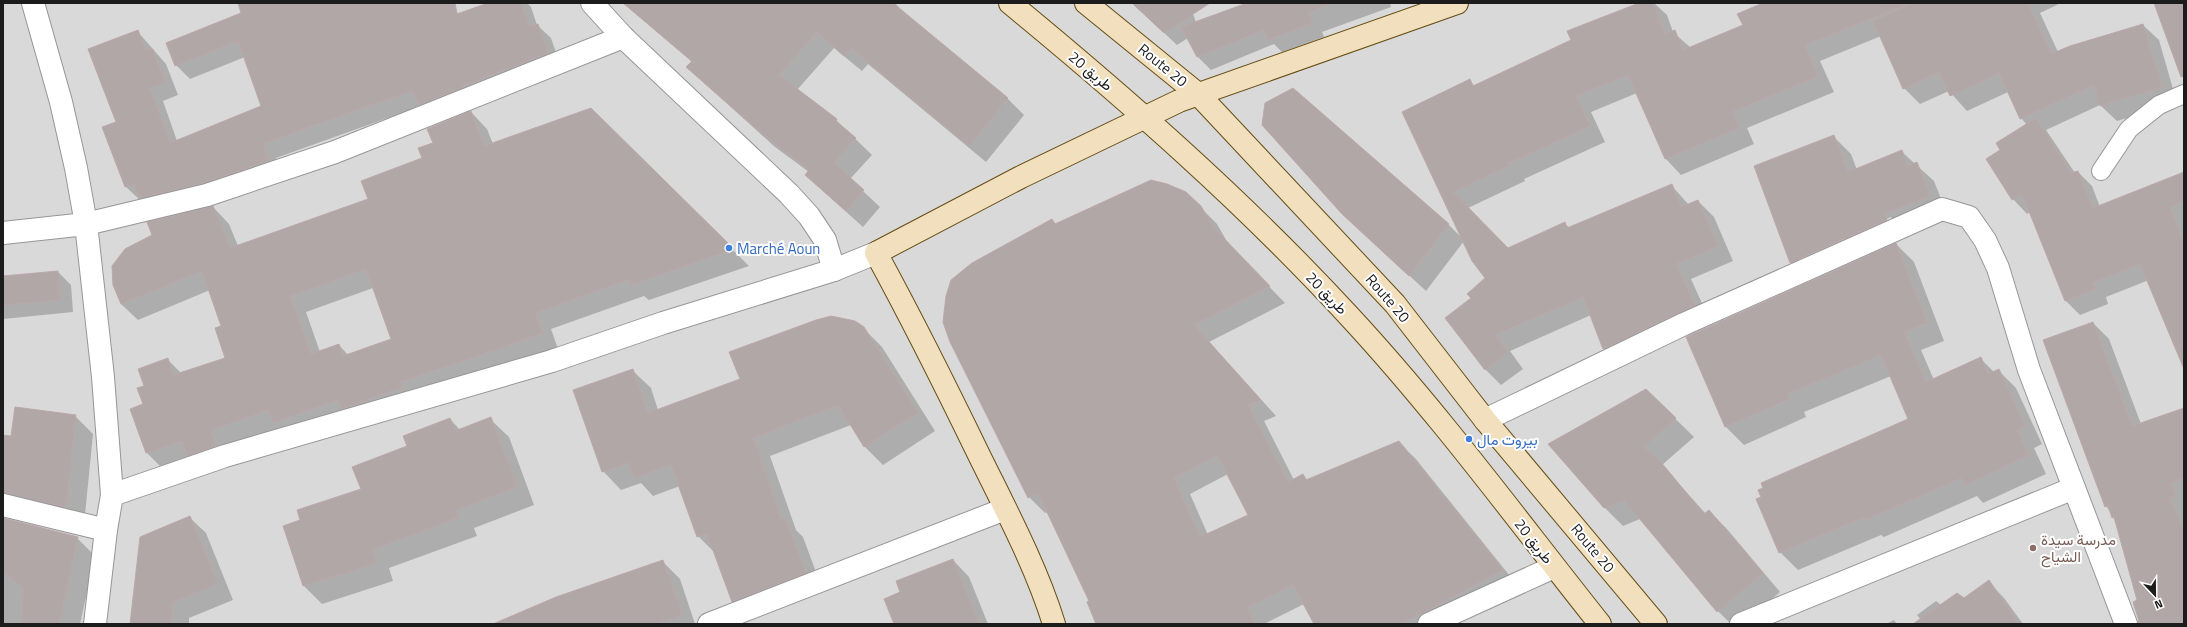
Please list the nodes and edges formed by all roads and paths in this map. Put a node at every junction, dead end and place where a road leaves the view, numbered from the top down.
1 (33, 3) edge
2 (592, 3) edge
3 (1010, 3) edge
4 (1086, 3) edge
5 (1457, 3) edge
6 (1433, 6) edge
7 (623, 37) junction
8 (1198, 94) junction
9 (2184, 94) edge
10 (1146, 118) junction
11 (2101, 171) dead end
12 (86, 224) junction
13 (3, 233) edge
14 (876, 253) junction
15 (834, 270) junction
16 (1485, 420) junction
17 (2074, 488) junction
18 (112, 495) junction
19 (3, 505) edge
20 (1006, 509) junction
21 (106, 530) junction
22 (1554, 567) junction
23 (95, 624) edge
24 (709, 624) edge
25 (1054, 624) edge
26 (1429, 624) edge
27 (1600, 624) edge
28 (1656, 624) edge
29 (1741, 624) edge
30 (2126, 624) edge

1 - 12 street
2 - 7 street
3 - 10 main road, طريق 20
4 - 8 main road, Route 20
5 - 6 main road
6 - 8 main road
7 - 12 street
7 - 15 street
8 - 10 main road
8 - 16 main road, Route 20
9 - 11 lane
10 - 14 main road
10 - 22 main road, طريق 20
12 - 13 street
12 - 18 street
14 - 15 street
14 - 20 main road
15 - 18 street
16 - 17 street
16 - 28 main road, Route 20
17 - 29 street
17 - 30 street
18 - 21 street
19 - 21 street
20 - 24 street
20 - 25 main road
21 - 23 street
22 - 26 street
22 - 27 main road, طريق 20

